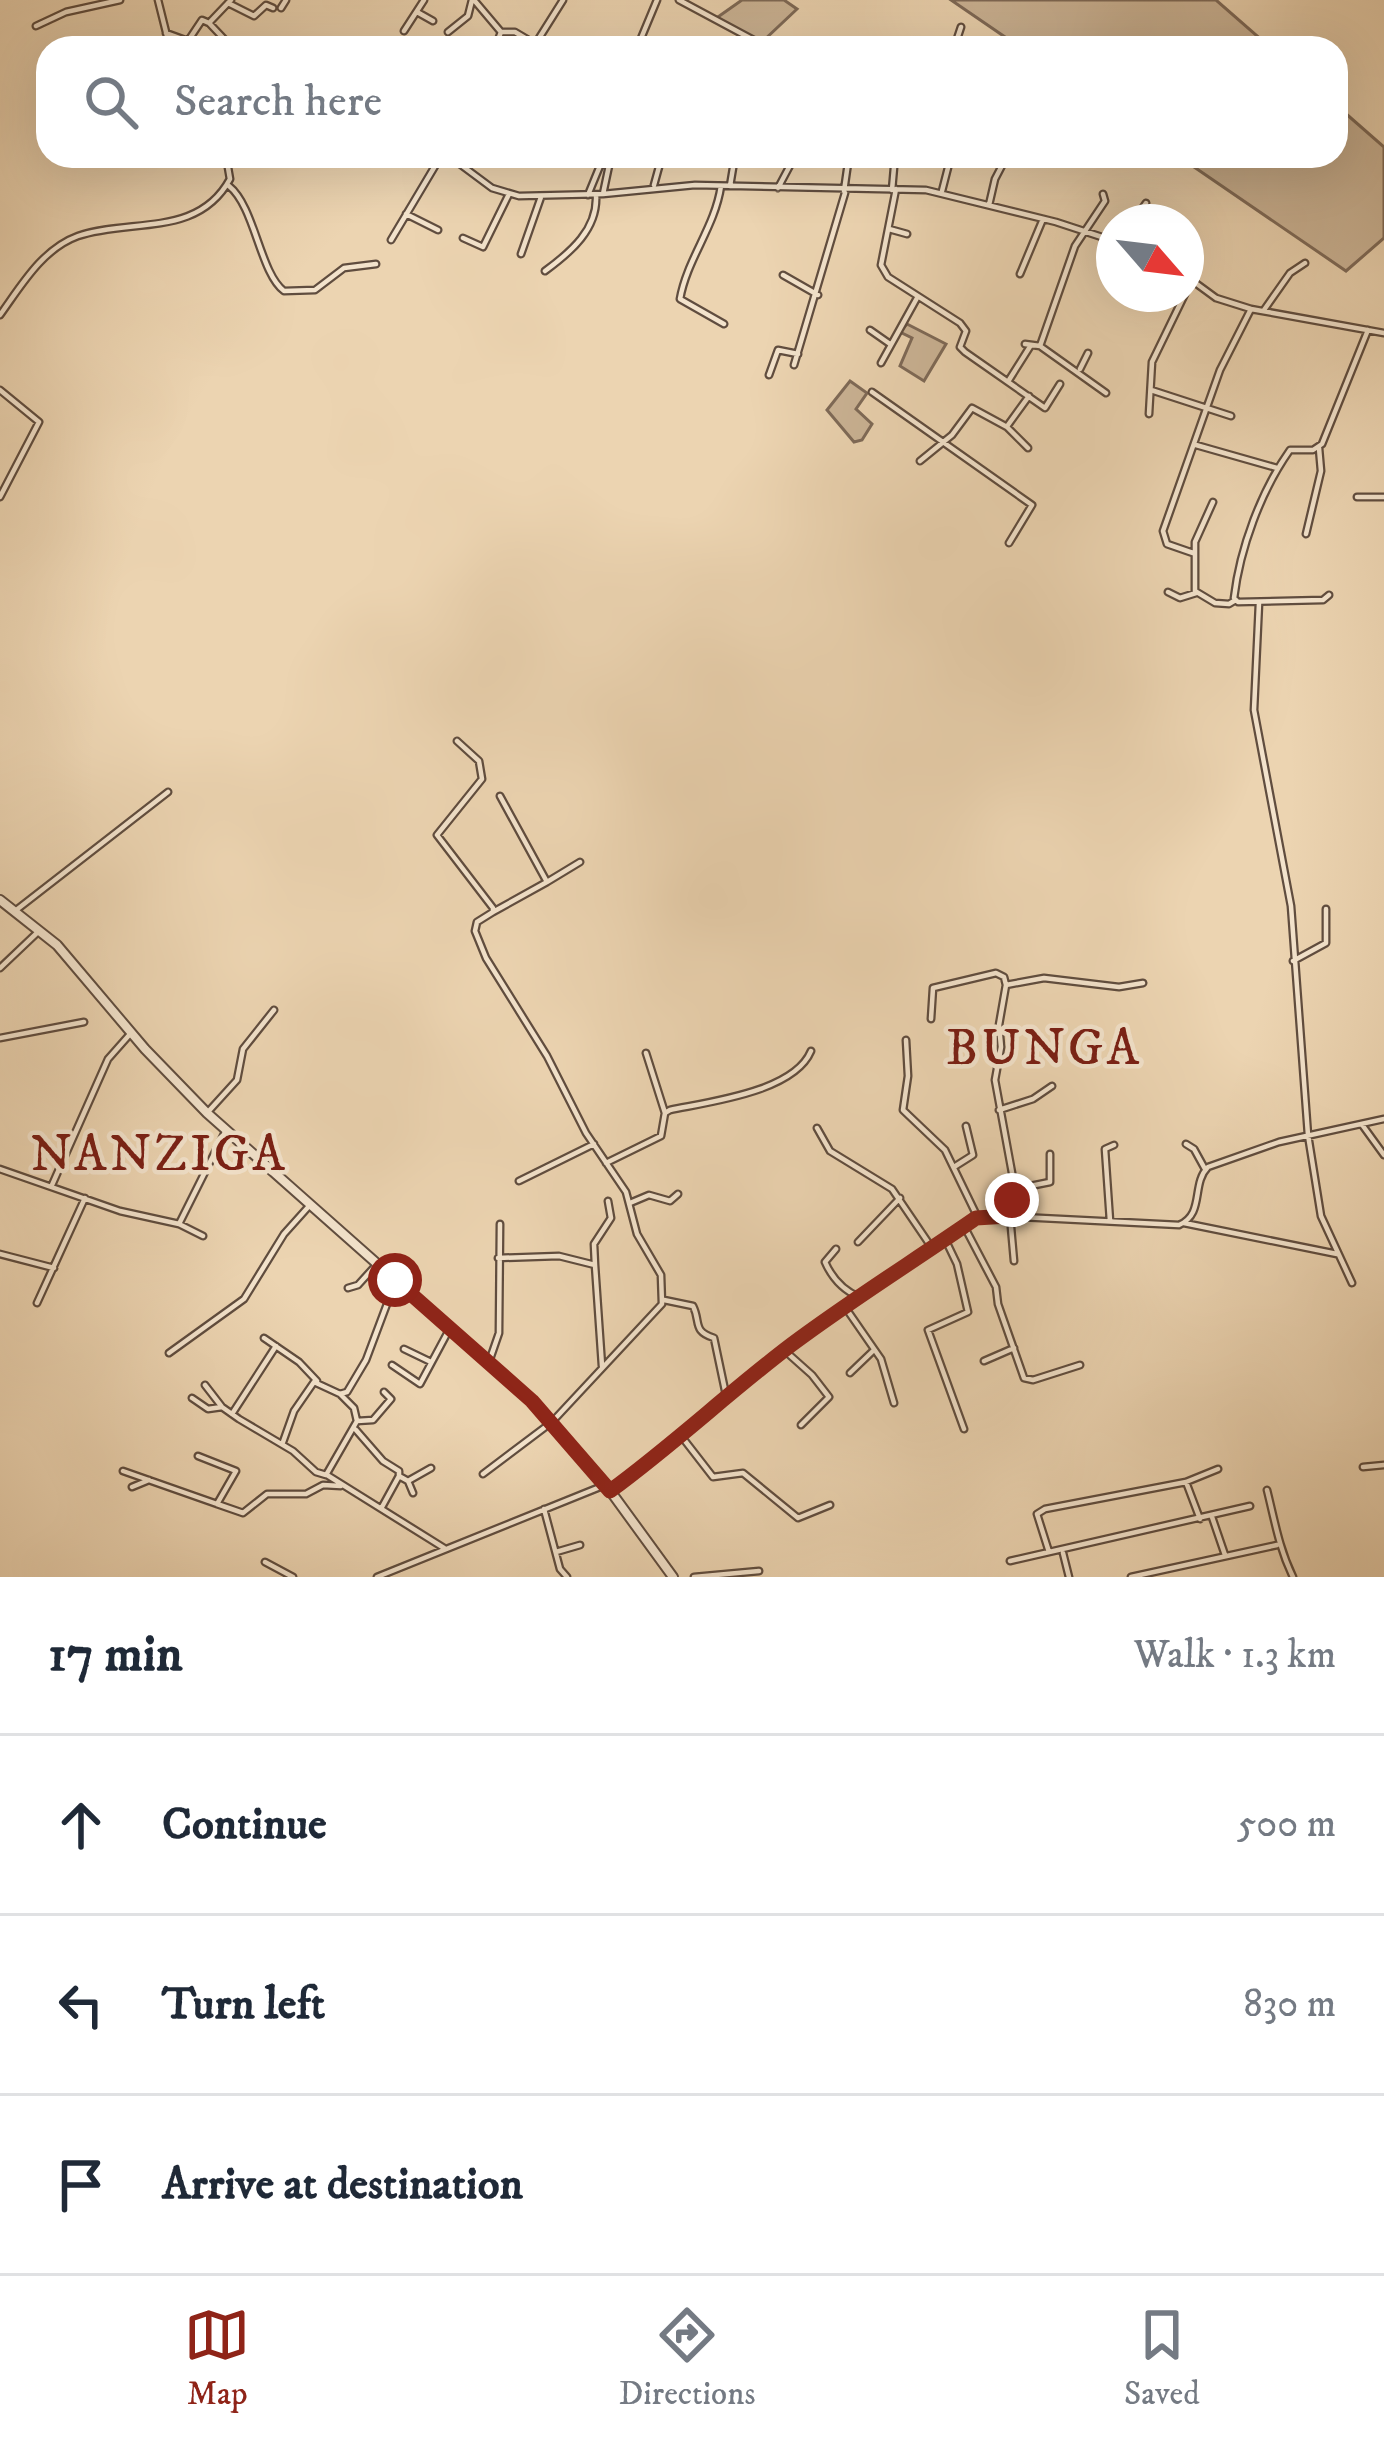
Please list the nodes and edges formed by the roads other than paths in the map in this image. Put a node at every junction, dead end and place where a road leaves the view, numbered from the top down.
1 (119, 0) edge
2 (158, 0) edge
3 (286, 0) edge
4 (424, 0) edge
5 (473, 0) edge
6 (563, 0) edge
7 (657, 0) edge
8 (679, 0) edge
9 (230, 1) edge
10 (416, 11) junction
11 (433, 21) dead end
12 (209, 23) junction
13 (35, 26) dead end
14 (961, 27) dead end
15 (404, 31) dead end
16 (448, 32) dead end
17 (501, 32) junction
18 (166, 33) junction
19 (167, 36) edge
20 (174, 36) edge
21 (191, 36) edge
22 (221, 36) edge
23 (500, 36) edge
24 (522, 36) edge
25 (544, 36) edge
26 (642, 36) edge
27 (746, 36) edge
28 (958, 36) edge
29 (229, 168) edge
30 (437, 168) edge
31 (462, 168) edge
32 (602, 168) edge
33 (605, 168) edge
34 (659, 168) edge
35 (731, 168) edge
36 (789, 168) edge
37 (848, 168) edge
38 (895, 168) edge
39 (948, 168) edge
40 (1001, 168) edge
41 (227, 185) junction
42 (725, 187) junction
43 (653, 188) junction
44 (778, 189) junction
45 (894, 190) junction
46 (845, 191) junction
47 (941, 193) junction
48 (509, 194) junction
49 (1103, 194) dead end
50 (587, 195) junction
51 (599, 195) junction
52 (541, 197) junction
53 (989, 206) junction
54 (406, 214) junction
55 (1042, 219) junction
56 (888, 229) junction
57 (438, 230) dead end
58 (1085, 232) junction
59 (907, 234) dead end
60 (1096, 236) edge
61 (463, 238) dead end
62 (391, 240) dead end
63 (521, 254) dead end
64 (1305, 263) dead end
65 (376, 264) dead end
66 (545, 271) dead end
67 (1021, 274) dead end
68 (783, 275) dead end
69 (1204, 289) edge
70 (818, 296) junction
71 (917, 298) junction
72 (1251, 309) junction
73 (1264, 310) junction
74 (1177, 312) edge
75 (0, 315) edge
76 (724, 323) dead end
77 (870, 330) dead end
78 (1368, 330) junction
79 (1384, 333) edge
80 (891, 344) junction
81 (1040, 346) junction
82 (1088, 353) dead end
83 (798, 354) junction
84 (881, 363) dead end
85 (794, 365) dead end
86 (1078, 370) junction
87 (770, 375) dead end
88 (1009, 380) junction
89 (1060, 384) dead end
90 (0, 390) edge
91 (1151, 390) junction
92 (872, 392) dead end
93 (1106, 393) dead end
94 (1029, 396) junction
95 (1207, 411) junction
96 (1149, 414) dead end
97 (1231, 416) dead end
98 (1006, 428) junction
99 (944, 443) junction
100 (1196, 445) junction
101 (1028, 448) dead end
102 (1318, 448) junction
103 (920, 461) dead end
104 (1278, 468) junction
105 (1384, 496) edge
106 (0, 497) edge
107 (1357, 497) dead end
108 (1213, 502) dead end
109 (1306, 534) dead end
110 (1009, 543) dead end
111 (1193, 553) junction
112 (1168, 592) dead end
113 (1196, 593) junction
114 (1329, 595) dead end
115 (1234, 601) junction
116 (1259, 603) junction
117 (458, 741) dead end
118 (168, 792) dead end
119 (500, 796) dead end
120 (580, 862) dead end
121 (547, 882) junction
122 (0, 899) edge
123 (1326, 909) dead end
124 (14, 911) junction
125 (493, 912) junction
126 (39, 931) junction
127 (1293, 961) junction
128 (0, 968) edge
129 (1143, 983) dead end
130 (1006, 986) junction
131 (274, 1010) dead end
132 (931, 1019) dead end
133 (84, 1022) dead end
134 (130, 1033) junction
135 (0, 1038) edge
136 (906, 1040) dead end
137 (811, 1051) dead end
138 (646, 1053) dead end
139 (1052, 1086) dead end
140 (999, 1110) junction
141 (207, 1113) junction
142 (664, 1113) junction
143 (1384, 1119) edge
144 (966, 1126) dead end
145 (1363, 1126) junction
146 (818, 1128) dead end
147 (226, 1130) junction
148 (1309, 1135) junction
149 (594, 1144) junction
150 (1186, 1144) dead end
151 (1114, 1145) dead end
152 (1050, 1154) dead end
153 (1384, 1154) edge
154 (606, 1163) junction
155 (954, 1167) junction
156 (0, 1169) edge
157 (1205, 1169) junction
158 (519, 1181) dead end
159 (52, 1185) junction
160 (1015, 1189) junction
161 (678, 1194) dead end
162 (86, 1198) junction
163 (899, 1198) junction
164 (608, 1202) dead end
165 (630, 1203) junction
166 (310, 1205) junction
167 (1009, 1216) junction
168 (978, 1218) junction
169 (1110, 1221) junction
170 (179, 1223) junction
171 (1184, 1223) junction
172 (500, 1224) dead end
173 (964, 1226) junction
174 (203, 1236) dead end
175 (945, 1239) junction
176 (858, 1242) dead end
177 (932, 1248) junction
178 (836, 1249) dead end
179 (0, 1254) edge
180 (1339, 1255) junction
181 (498, 1258) junction
182 (1014, 1261) dead end
183 (377, 1264) junction
184 (595, 1265) junction
185 (54, 1268) junction
186 (395, 1280) junction
187 (1352, 1283) dead end
188 (348, 1288) dead end
189 (859, 1298) junction
190 (662, 1300) junction
191 (37, 1303) dead end
192 (845, 1307) junction
193 (450, 1328) junction
194 (264, 1338) dead end
195 (275, 1346) junction
196 (1014, 1348) junction
197 (404, 1349) dead end
198 (784, 1350) junction
199 (874, 1350) junction
200 (169, 1353) dead end
201 (984, 1361) dead end
202 (430, 1362) junction
203 (489, 1362) junction
204 (392, 1365) dead end
205 (1080, 1365) dead end
206 (602, 1366) junction
207 (850, 1373) dead end
208 (317, 1381) junction
209 (206, 1385) dead end
210 (384, 1392) dead end
211 (344, 1395) junction
212 (726, 1395) junction
213 (192, 1398) dead end
214 (894, 1403) dead end
215 (222, 1407) junction
216 (232, 1414) junction
217 (552, 1422) junction
218 (356, 1424) junction
219 (801, 1425) dead end
220 (964, 1429) dead end
221 (682, 1437) junction
222 (282, 1444) junction
223 (198, 1456) dead end
224 (1384, 1465) edge
225 (1363, 1467) dead end
226 (431, 1468) dead end
227 (1218, 1469) dead end
228 (123, 1471) dead end
229 (326, 1474) junction
230 (483, 1474) dead end
231 (399, 1476) junction
232 (149, 1480) junction
233 (408, 1481) junction
234 (1186, 1482) junction
235 (132, 1486) dead end
236 (341, 1486) junction
237 (608, 1488) junction
238 (1267, 1490) dead end
239 (413, 1492) dead end
240 (217, 1504) junction
241 (830, 1505) dead end
242 (1250, 1506) dead end
243 (382, 1507) junction
244 (544, 1509) junction
245 (1212, 1517) junction
246 (1200, 1519) junction
247 (580, 1544) dead end
248 (1277, 1545) junction
249 (444, 1547) junction
250 (1063, 1551) junction
251 (556, 1552) junction
252 (1049, 1552) junction
253 (1225, 1555) junction
254 (1010, 1561) dead end
255 (265, 1562) dead end
256 (759, 1570) dead end
257 (293, 1577) edge
258 (377, 1577) edge
259 (567, 1577) edge
260 (673, 1577) edge
261 (694, 1577) edge
262 (1069, 1577) edge
263 (1130, 1577) edge
264 (1293, 1577) edge

1 - 13 street
2 - 18 street
3 - 9 street
4 - 10 street
5 - 16 street
5 - 17 street
6 - 25 street
7 - 26 street
8 - 27 street
9 - 12 street
10 - 11 street
10 - 15 street
12 - 21 street
12 - 22 street
14 - 28 street
17 - 23 street
17 - 24 street
18 - 19 street
18 - 20 street
29 - 41 street
30 - 54 street
31 - 48 street
32 - 50 street
33 - 51 street
34 - 43 street
35 - 42 street
36 - 44 street
37 - 46 street
38 - 45 street
39 - 47 street
40 - 53 street
41 - 65 street
41 - 75 street
42 - 43 street
42 - 44 street
42 - 76 street
43 - 51 street
44 - 46 street
45 - 46 street
45 - 47 street
45 - 56 street
46 - 70 street
47 - 53 street
48 - 52 street
48 - 61 street
49 - 58 street
50 - 51 street
50 - 52 street
51 - 66 street
52 - 63 street
53 - 55 street
54 - 57 street
54 - 62 street
55 - 58 street
55 - 67 street
56 - 59 street
56 - 71 street
58 - 60 street
58 - 81 street
64 - 73 street
68 - 70 street
69 - 72 street
70 - 83 street
71 - 80 street
71 - 88 street
72 - 73 street
72 - 95 street
73 - 78 street
74 - 91 street
77 - 80 street
78 - 79 street
78 - 102 street
80 - 84 street
81 - 86 street
81 - 88 street
82 - 86 street
83 - 85 street
83 - 87 street
86 - 93 street
88 - 94 street
89 - 94 street
90 - 106 street
91 - 95 street
91 - 96 street
92 - 99 street
94 - 98 street
95 - 97 street
95 - 100 street
98 - 99 street
98 - 101 street
99 - 103 street
99 - 110 street
100 - 104 street
100 - 111 street
102 - 104 street
102 - 109 street
104 - 115 street
105 - 107 street
108 - 111 street
111 - 113 street
112 - 113 street
113 - 115 street
114 - 116 street
115 - 116 street
116 - 127 street
117 - 125 street
118 - 124 street
119 - 121 street
120 - 121 street
121 - 125 street
122 - 124 street
123 - 127 street
124 - 126 street
125 - 149 street
126 - 128 street
126 - 134 street
127 - 148 street
129 - 130 street
130 - 132 street
130 - 140 street
131 - 141 street
133 - 135 street
134 - 141 street
134 - 159 street
136 - 155 street
137 - 142 street
138 - 142 street
139 - 140 street
140 - 160 street
141 - 147 street
142 - 154 street
143 - 145 street
144 - 155 street
145 - 148 street
145 - 153 street
146 - 163 street
147 - 166 street
147 - 170 street
148 - 157 street
148 - 180 street
149 - 154 street
149 - 158 street
150 - 157 street
151 - 169 street
152 - 160 street
154 - 165 street
155 - 168 street
156 - 159 street
157 - 171 street
159 - 162 street
160 - 167 street
161 - 165 street
162 - 170 street
162 - 185 street
163 - 176 street
163 - 177 street
164 - 184 street
165 - 190 street
166 - 183 street
166 - 200 street
167 - 168 street
167 - 169 street
167 - 182 street
168 - 173 street
169 - 171 street
170 - 174 street
171 - 180 street
172 - 181 street
173 - 175 street
173 - 196 street
175 - 177 street
175 - 220 street
177 - 189 street
178 - 189 street
179 - 185 street
180 - 187 street
181 - 184 street
181 - 203 street
183 - 186 street
183 - 188 street
184 - 206 street
185 - 191 street
186 - 193 street
186 - 211 street
189 - 192 street
190 - 206 street
190 - 212 street
192 - 198 street
192 - 199 street
193 - 202 street
193 - 203 street
194 - 195 street
195 - 208 street
195 - 216 street
196 - 201 street
196 - 205 street
197 - 202 street
198 - 212 street
198 - 219 street
199 - 207 street
199 - 214 street
202 - 204 street
203 - 217 street
206 - 217 street
208 - 211 street
208 - 222 street
209 - 215 street
210 - 218 street
211 - 218 street
212 - 221 street
213 - 215 street
215 - 216 street
216 - 222 street
217 - 230 street
217 - 237 street
218 - 229 street
218 - 231 street
221 - 237 street
221 - 241 street
222 - 229 street
223 - 240 street
224 - 225 street
226 - 233 street
227 - 234 street
228 - 232 street
229 - 236 street
231 - 233 street
231 - 243 street
232 - 235 street
232 - 240 street
233 - 239 street
234 - 246 street
234 - 252 street
236 - 240 street
236 - 243 street
237 - 244 street
237 - 260 street
238 - 248 street
242 - 245 street
243 - 249 street
244 - 249 street
244 - 251 street
245 - 246 street
245 - 253 street
246 - 250 street
247 - 251 street
248 - 253 street
248 - 264 street
249 - 258 street
250 - 252 street
250 - 262 street
251 - 259 street
252 - 254 street
253 - 263 street
255 - 257 street
256 - 261 street

